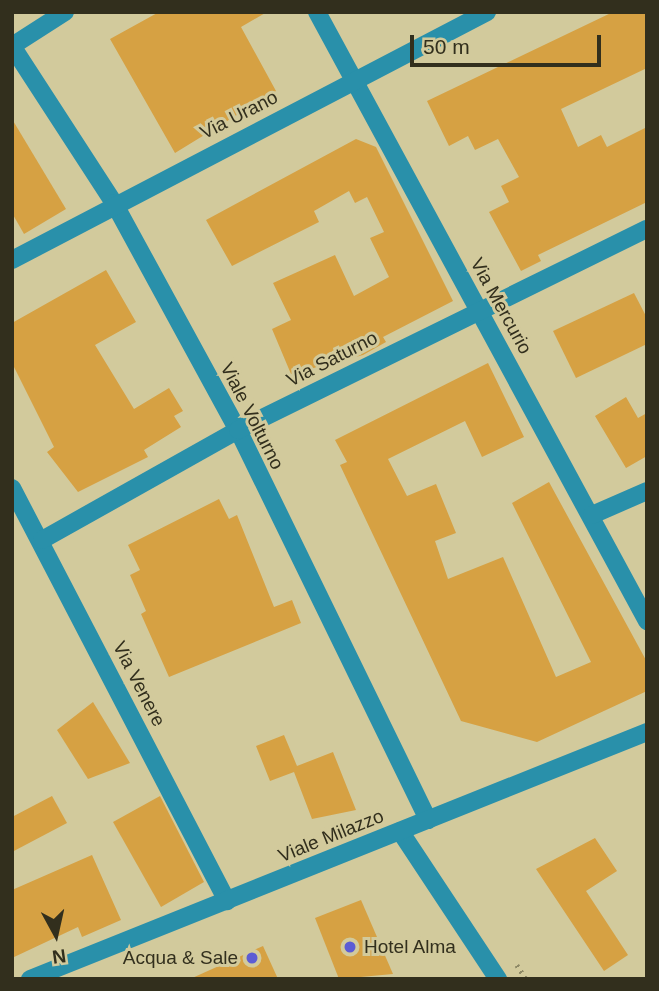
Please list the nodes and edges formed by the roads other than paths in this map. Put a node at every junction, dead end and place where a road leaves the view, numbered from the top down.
1 (65, 12) edge
2 (317, 12) edge
3 (487, 12) edge
4 (12, 46) edge
5 (354, 80) junction
6 (114, 203) junction
7 (647, 229) edge
8 (12, 260) edge
9 (479, 309) junction
10 (238, 430) junction
11 (12, 488) edge
12 (647, 491) edge
13 (592, 515) junction
14 (42, 540) junction
15 (647, 621) edge
16 (647, 732) edge
17 (428, 820) junction
18 (400, 831) junction
19 (227, 901) junction
20 (30, 979) edge
21 (498, 979) edge

1 - 4 street
2 - 5 street, Via Mercurio
3 - 5 street, Via Urano
4 - 6 street, Viale Volturno
5 - 6 street, Via Urano
5 - 9 street, Via Mercurio
6 - 8 street, Via Urano
6 - 10 street, Viale Volturno
7 - 9 street, Via Saturno
9 - 10 street, Via Saturno
9 - 13 street, Via Mercurio
10 - 14 street, Via Saturno
10 - 17 street, Viale Volturno
11 - 14 street, Via Venere
12 - 13 street
13 - 15 street, Via Mercurio
14 - 19 street, Via Venere
16 - 17 street, Viale Milazzo
17 - 18 street, Viale Milazzo
18 - 19 street, Viale Milazzo
18 - 21 street
19 - 20 street, Viale Milazzo

